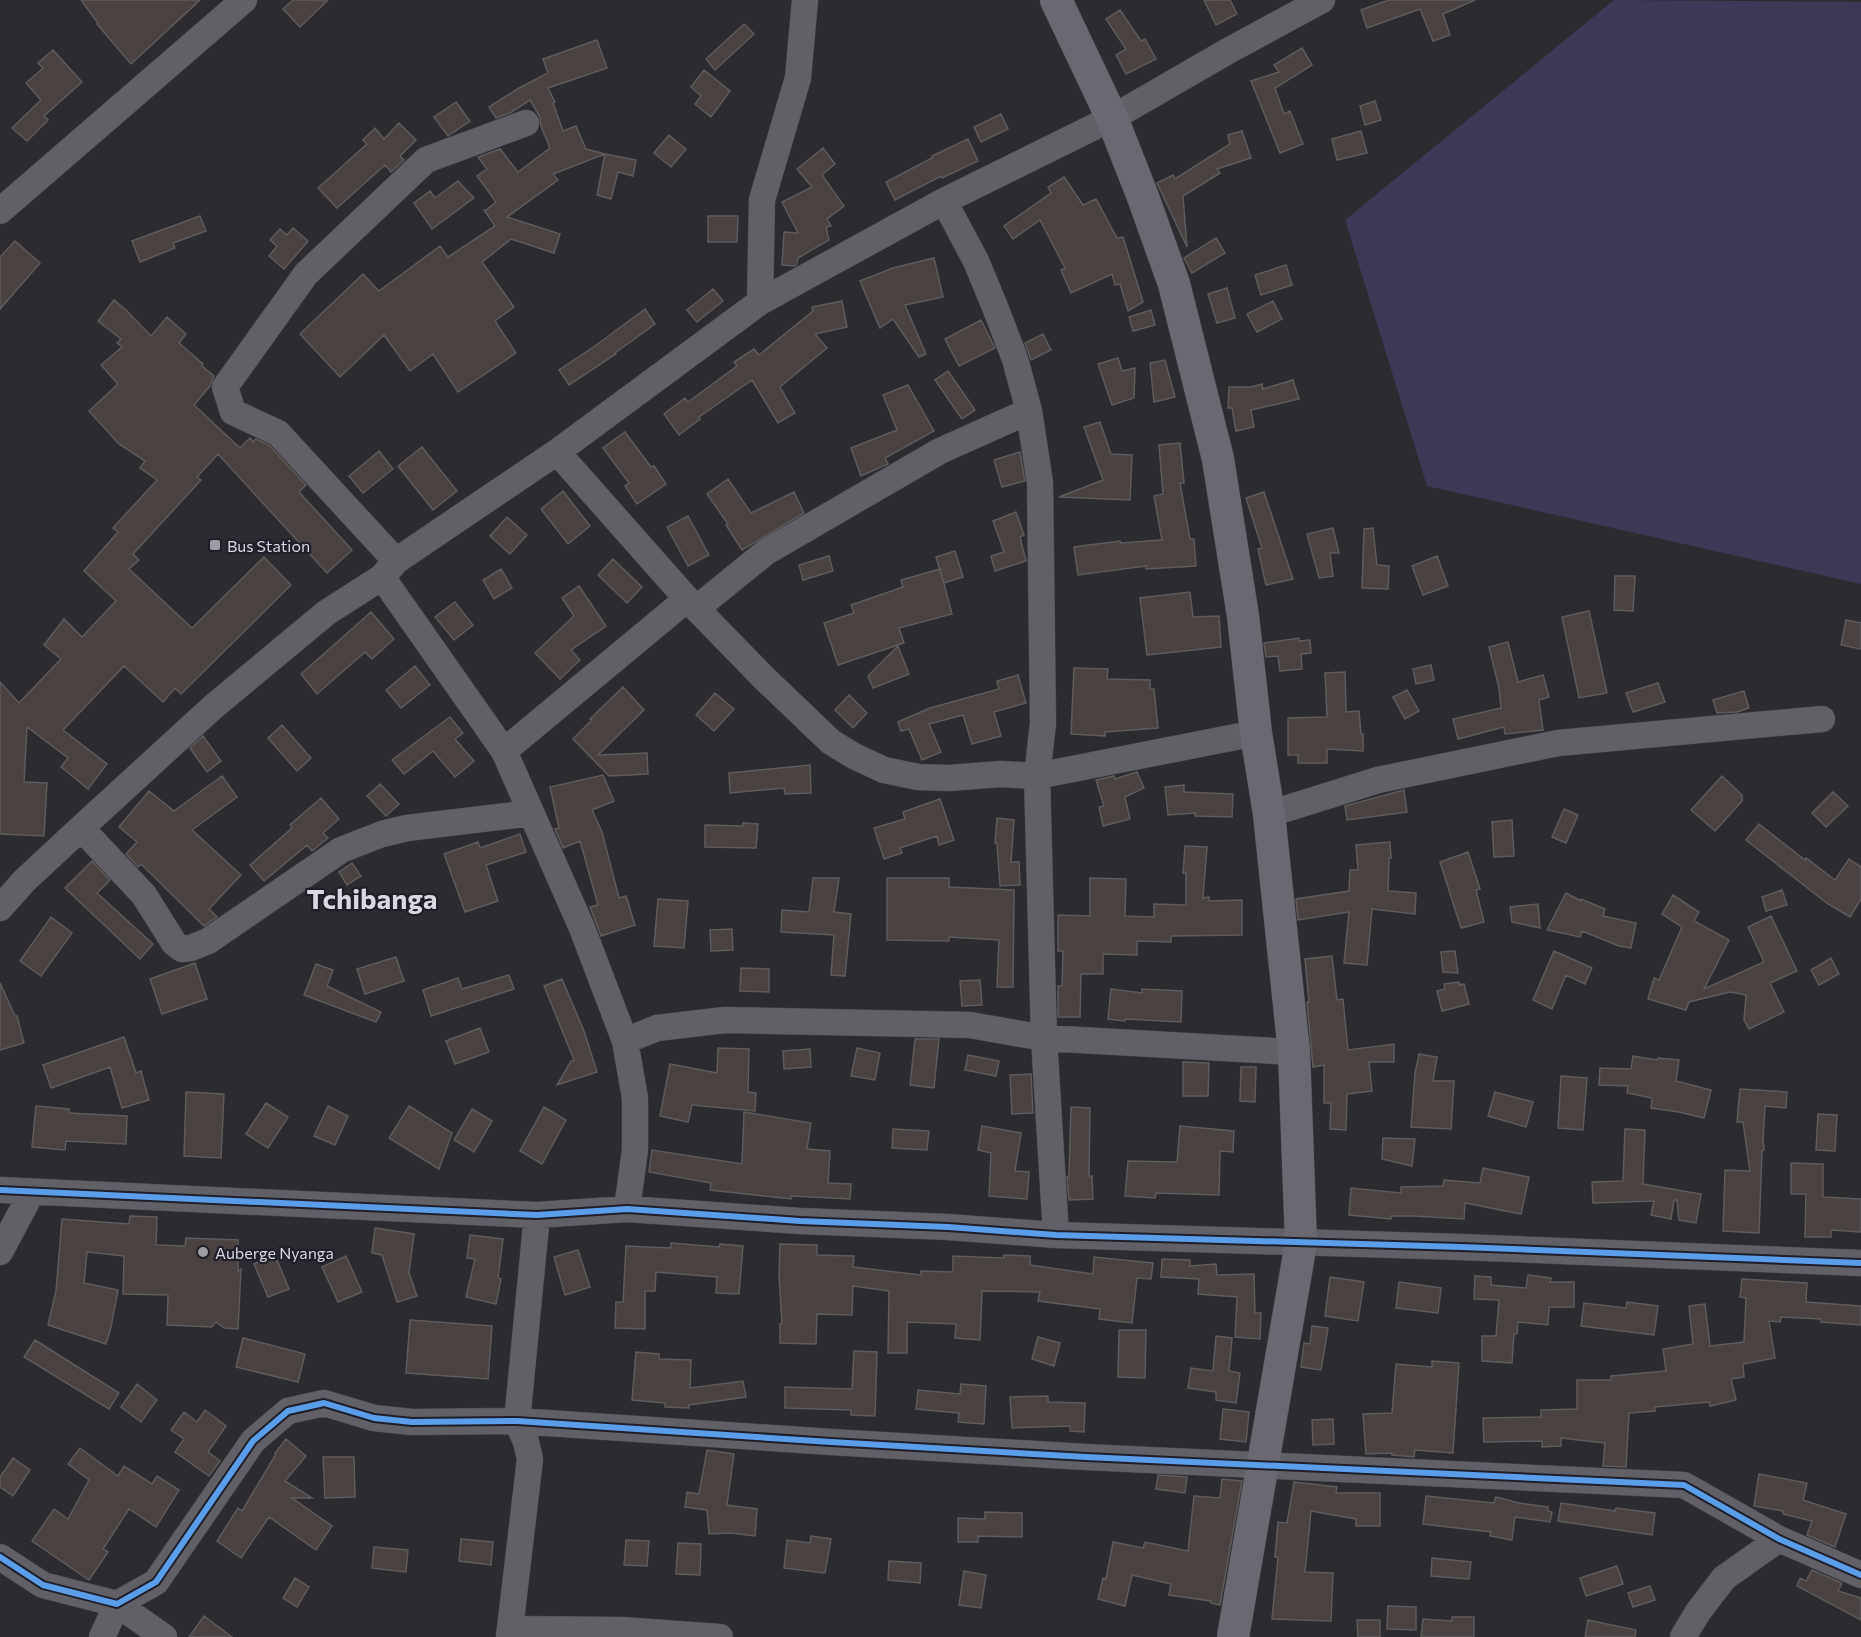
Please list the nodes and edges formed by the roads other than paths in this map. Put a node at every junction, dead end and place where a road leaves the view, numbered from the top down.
1 (244, 0) edge
2 (806, 0) edge
3 (1056, 0) edge
4 (1322, 0) edge
5 (1112, 118) junction
6 (526, 123) dead end
7 (944, 201) junction
8 (0, 211) edge
9 (760, 302) junction
10 (1029, 411) junction
11 (557, 452) junction
12 (389, 569) junction
13 (692, 603) junction
14 (1822, 719) dead end
15 (1256, 733) junction
16 (504, 751) junction
17 (1037, 776) junction
18 (531, 813) junction
19 (1269, 814) junction
20 (81, 828) junction
21 (0, 908) edge
22 (1044, 1038) junction
23 (625, 1041) junction
24 (1294, 1052) junction
25 (0, 1190) edge
26 (32, 1192) junction
27 (627, 1209) junction
28 (537, 1215) junction
29 (1056, 1235) junction
30 (1301, 1243) junction
31 (0, 1252) edge
32 (1861, 1263) edge
33 (517, 1421) junction
34 (1264, 1466) junction
35 (1779, 1539) junction
36 (0, 1557) edge
37 (1861, 1575) edge
38 (117, 1604) junction
39 (509, 1633) edge
40 (102, 1637) edge
41 (164, 1637) edge
42 (720, 1637) edge
43 (1233, 1637) edge
44 (1683, 1637) edge

1 - 8 street
2 - 9 street
3 - 5 main road
4 - 5 street
5 - 7 street
5 - 15 main road
6 - 12 street
7 - 9 street
7 - 10 street
9 - 11 street
10 - 13 street
10 - 17 street
11 - 12 street
11 - 13 street
12 - 16 street
12 - 20 street
13 - 16 street
13 - 17 street
14 - 19 street
15 - 17 street
15 - 19 main road
16 - 18 street
17 - 22 street
18 - 20 street
18 - 23 street
19 - 24 main road
20 - 21 street
22 - 23 street
22 - 24 street
22 - 29 street
23 - 27 street
24 - 30 main road
25 - 26 street
26 - 28 street
26 - 31 street
27 - 28 street
27 - 29 street
28 - 33 street
29 - 30 street
30 - 32 street
30 - 34 main road
33 - 34 street
33 - 38 street
33 - 39 street
34 - 35 street
34 - 43 main road
35 - 37 street
35 - 44 street
36 - 38 street
38 - 40 street
38 - 41 street
39 - 42 street

